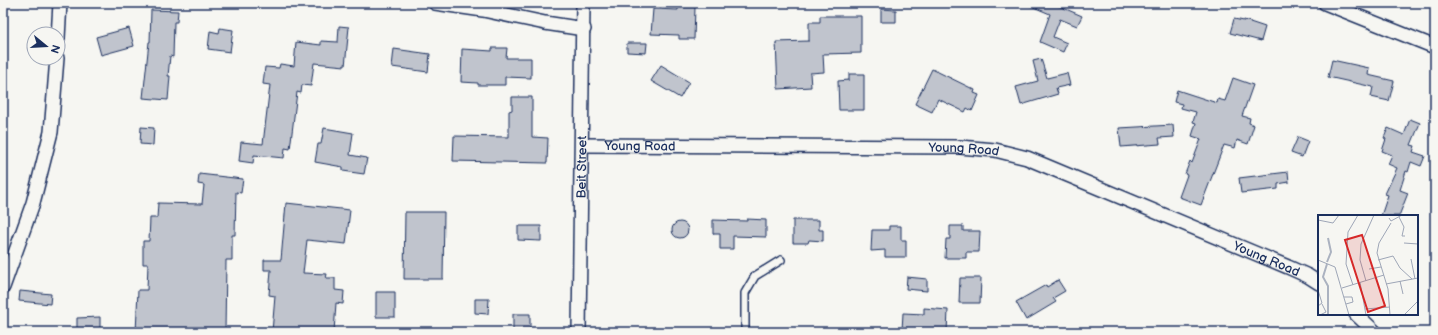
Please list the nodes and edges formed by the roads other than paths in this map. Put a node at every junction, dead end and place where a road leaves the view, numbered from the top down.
1 (60, 3) edge
2 (435, 3) edge
3 (584, 3) edge
4 (1324, 3) edge
5 (59, 26) edge
6 (584, 29) junction
7 (1435, 47) edge
8 (56, 66) edge
9 (582, 145) junction
10 (781, 260) dead end
11 (1318, 282) edge
12 (3, 287) edge
13 (1357, 315) edge
14 (579, 332) edge
15 (745, 332) edge
16 (1375, 332) edge

1 - 5 street
2 - 6 street
3 - 6 street, Beit Street
4 - 7 street
6 - 9 street, Beit Street
8 - 12 street
9 - 11 street, Young Road
9 - 14 street, Beit Street
10 - 15 lane
13 - 16 street

